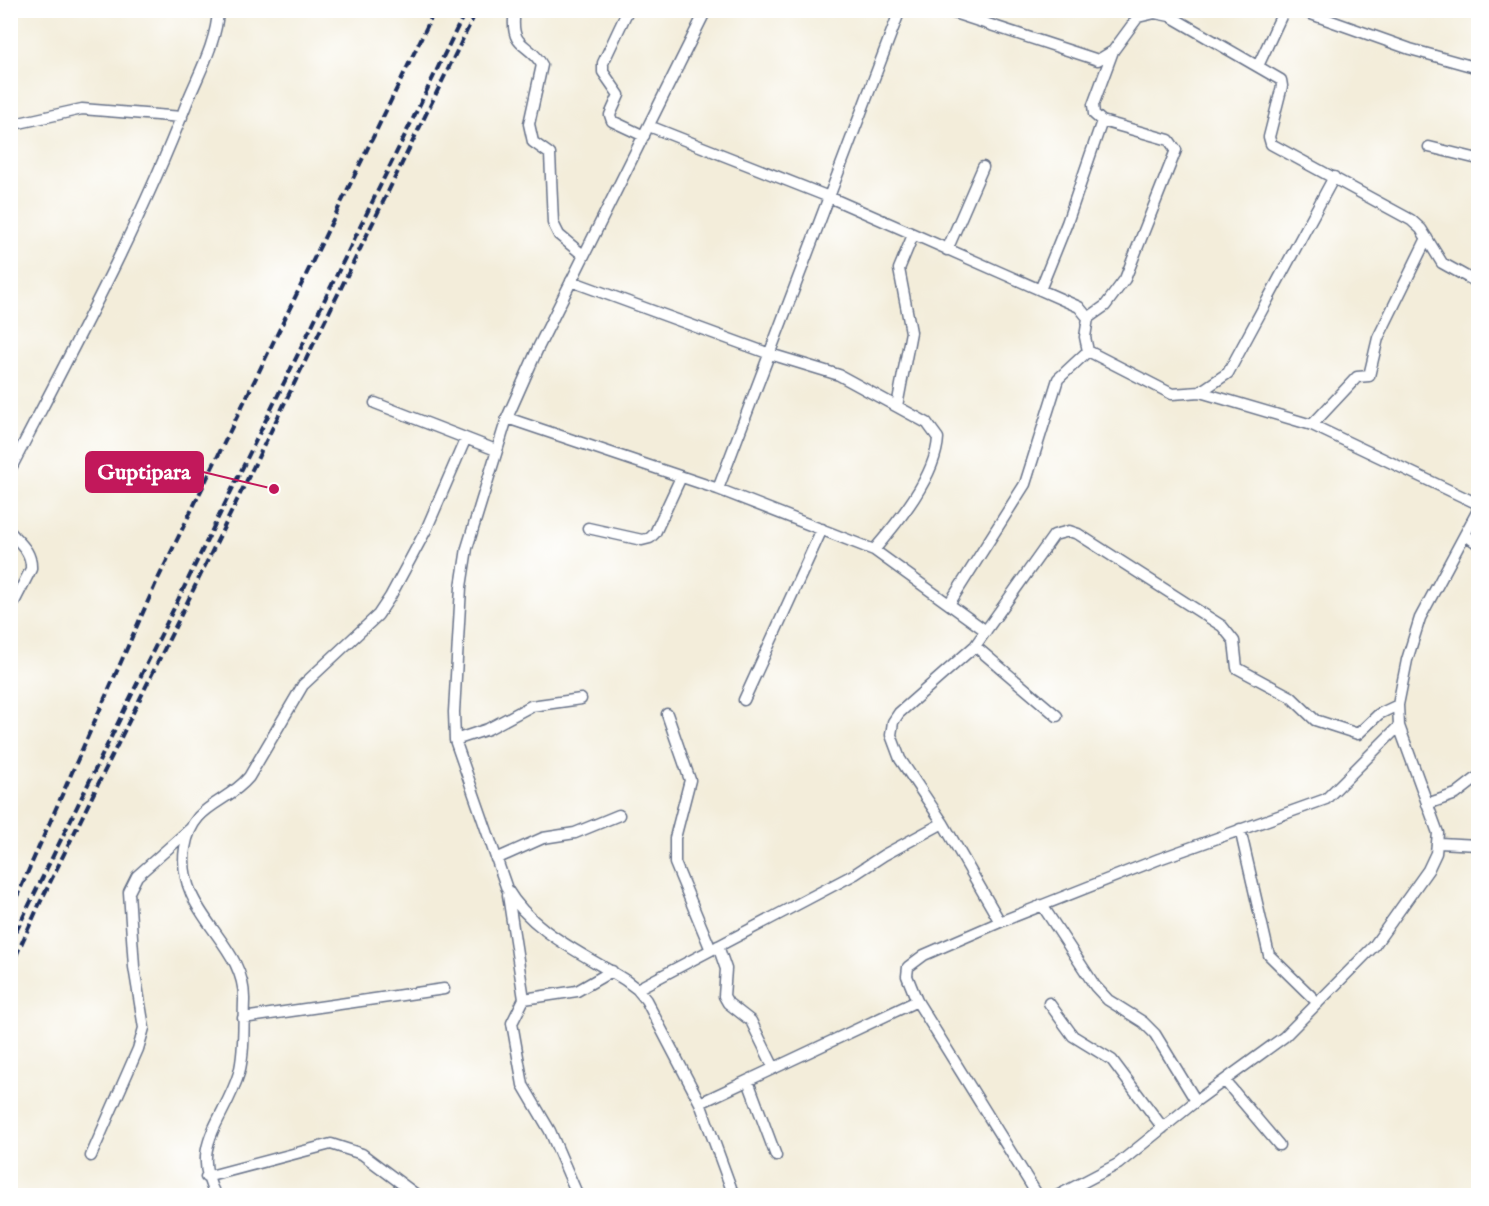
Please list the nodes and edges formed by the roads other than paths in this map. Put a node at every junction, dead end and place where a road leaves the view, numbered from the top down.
1 (218, 10) edge
2 (628, 10) edge
3 (706, 10) edge
4 (900, 10) edge
5 (945, 10) edge
6 (1284, 10) edge
7 (1300, 10) edge
8 (514, 19) dead end
9 (1113, 51) junction
10 (1258, 66) junction
11 (1479, 68) edge
12 (182, 117) junction
13 (1102, 121) junction
14 (10, 125) edge
15 (646, 131) junction
16 (1429, 147) dead end
17 (1479, 159) edge
18 (983, 167) dead end
19 (1334, 177) junction
20 (829, 197) junction
21 (913, 235) junction
22 (1427, 238) junction
23 (947, 250) junction
24 (583, 255) junction
25 (571, 281) junction
26 (1479, 283) edge
27 (1040, 290) junction
28 (1088, 318) junction
29 (1088, 351) junction
30 (770, 354) junction
31 (1200, 392) junction
32 (375, 403) dead end
33 (897, 406) junction
34 (507, 418) junction
35 (1312, 425) junction
36 (465, 440) junction
37 (496, 450) junction
38 (10, 470) edge
39 (681, 477) junction
40 (718, 489) junction
41 (1479, 504) edge
42 (1479, 510) edge
43 (588, 528) dead end
44 (822, 529) junction
45 (10, 532) edge
46 (1467, 536) junction
47 (1479, 544) edge
48 (874, 550) junction
49 (949, 604) junction
50 (10, 610) edge
51 (986, 631) junction
52 (975, 646) junction
53 (581, 699) dead end
54 (744, 700) dead end
55 (1398, 705) junction
56 (667, 714) dead end
57 (1057, 716) dead end
58 (1399, 726) junction
59 (455, 740) junction
60 (1479, 777) edge
61 (1427, 804) junction
62 (619, 815) dead end
63 (943, 823) junction
64 (193, 827) junction
65 (1240, 829) junction
66 (1439, 843) junction
67 (1479, 845) edge
68 (496, 859) junction
69 (507, 889) junction
70 (1042, 905) junction
71 (1000, 922) junction
72 (715, 948) junction
73 (612, 972) junction
74 (444, 989) dead end
75 (637, 989) junction
76 (524, 999) junction
77 (917, 1000) junction
78 (1049, 1003) dead end
79 (1318, 1003) junction
80 (243, 1018) junction
81 (774, 1068) junction
82 (748, 1081) junction
83 (1225, 1081) junction
84 (1196, 1101) junction
85 (700, 1103) junction
86 (1163, 1128) junction
87 (1279, 1145) dead end
88 (91, 1156) dead end
89 (776, 1156) dead end
90 (206, 1177) junction
91 (216, 1196) edge
92 (418, 1196) edge
93 (579, 1196) edge
94 (734, 1196) edge
95 (1038, 1196) edge
96 (1057, 1196) edge

1 - 12 street
2 - 15 street
3 - 15 street
4 - 20 street
5 - 9 street
6 - 10 street
7 - 11 street
8 - 24 street
9 - 10 street
9 - 13 street
10 - 19 street
12 - 14 street
12 - 38 street
13 - 27 street
13 - 28 street
15 - 20 street
15 - 24 street
16 - 17 street
18 - 23 street
19 - 22 street
19 - 31 street
20 - 21 street
20 - 30 street
21 - 23 street
21 - 33 street
22 - 26 street
22 - 35 street
23 - 27 street
24 - 25 street
25 - 30 street
25 - 34 street
27 - 28 street
28 - 29 street
29 - 31 street
29 - 49 street
30 - 33 street
30 - 40 street
31 - 35 street
32 - 36 street
33 - 48 street
34 - 37 street
34 - 39 street
35 - 41 street
36 - 37 street
36 - 64 street
37 - 59 street
39 - 40 street
39 - 43 street
40 - 44 street
42 - 46 street
44 - 48 street
44 - 54 street
45 - 50 street
46 - 47 street
46 - 55 street
48 - 49 street
49 - 51 street
51 - 52 street
51 - 55 street
52 - 57 street
52 - 63 street
53 - 59 street
55 - 58 street
56 - 72 street
58 - 61 street
58 - 65 street
59 - 68 street
60 - 61 street
61 - 66 street
62 - 68 street
63 - 71 street
63 - 72 street
64 - 80 street
64 - 88 street
65 - 70 street
65 - 79 street
66 - 67 street
66 - 79 street
68 - 69 street
69 - 73 street
69 - 76 street
70 - 71 street
70 - 84 street
71 - 77 street
72 - 75 street
72 - 81 street
73 - 75 street
73 - 76 street
74 - 80 street
75 - 85 street
76 - 93 street
77 - 81 street
77 - 95 street
78 - 86 street
79 - 83 street
80 - 90 street
81 - 82 street
82 - 85 street
82 - 89 street
83 - 84 street
83 - 87 street
84 - 86 street
85 - 94 street
86 - 96 street
90 - 91 street
90 - 92 street

